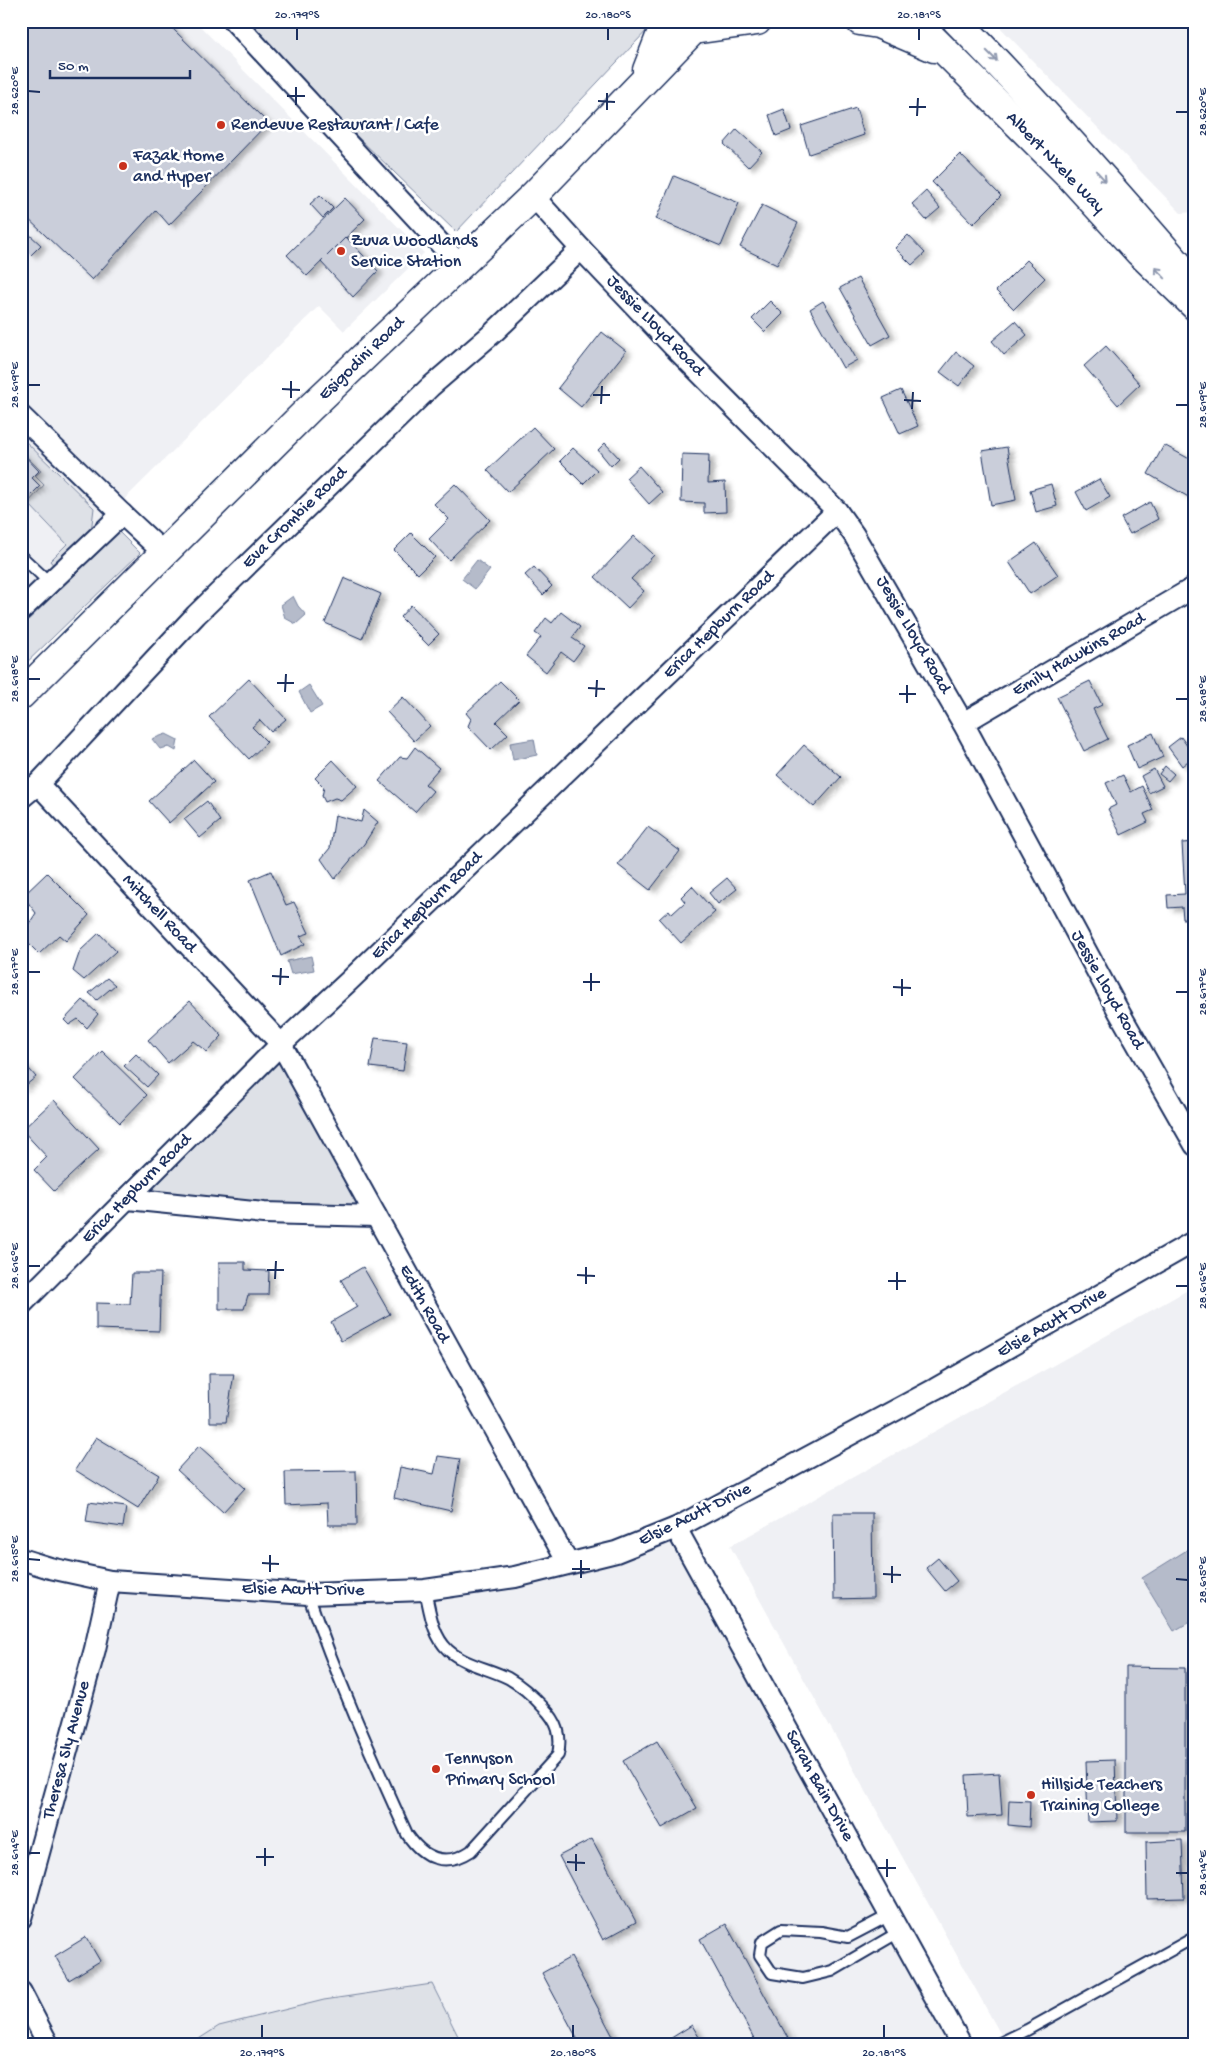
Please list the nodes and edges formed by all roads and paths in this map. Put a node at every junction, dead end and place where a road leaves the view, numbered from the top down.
1 (234, 21) edge
2 (666, 21) edge
3 (757, 21) edge
4 (860, 21) edge
5 (915, 21) edge
6 (957, 21) edge
7 (697, 26) edge
8 (947, 54) junction
9 (642, 83) junction
10 (533, 196) junction
11 (580, 249) junction
12 (460, 265) junction
13 (1193, 297) edge
14 (21, 416) edge
15 (837, 511) junction
16 (122, 514) junction
17 (165, 554) junction
18 (21, 556) edge
19 (50, 583) junction
20 (1195, 587) edge
21 (21, 610) edge
22 (21, 695) edge
23 (963, 723) junction
24 (38, 784) junction
25 (21, 798) edge
26 (281, 1044) junction
27 (1195, 1144) edge
28 (128, 1199) junction
29 (376, 1216) junction
30 (1195, 1241) edge
31 (21, 1305) edge
32 (676, 1528) junction
33 (21, 1559) edge
34 (568, 1564) junction
35 (110, 1581) junction
36 (425, 1590) junction
37 (308, 1594) junction
38 (21, 1918) edge
39 (895, 1924) junction
40 (1195, 1937) edge
41 (21, 1992) edge
42 (48, 2044) edge
43 (961, 2044) edge
44 (998, 2044) edge

1 - 12 street
2 - 9 main road
3 - 7 main road
4 - 8 main road
5 - 8 main road, Albert Nxele Way
6 -> 13 main road, Albert Nxele Way
7 - 9 main road, Esigodini Road
13 -> 8 main road, Albert Nxele Way
9 - 10 main road, Esigodini Road
10 - 11 street, Jessie Lloyd Road
10 - 12 main road, Esigodini Road
11 - 15 street, Jessie Lloyd Road
11 - 24 street, Eva Crombie Road
12 - 17 main road, Esigodini Road
14 - 16 street
15 - 23 street, Jessie Lloyd Road
15 - 26 street, Erica Hepburn Road
16 - 17 street
16 - 19 street
17 - 22 main road, Esigodini Road
18 - 19 lane
19 - 21 street
20 - 23 street, Emily Hawkins Road
23 - 27 street, Jessie Lloyd Road
24 - 25 street, Eva Crombie Road
24 - 26 street, Mitchell Road
26 - 28 street, Erica Hepburn Road
26 - 29 street, Edith Road
28 - 29 street
28 - 31 street, Erica Hepburn Road
29 - 34 street, Edith Road
30 - 32 street, Elsie Acutt Drive
32 - 34 street, Elsie Acutt Drive
32 - 39 street, Sarah Bain Drive
33 - 35 street, Elsie Acutt Drive
34 - 36 street, Elsie Acutt Drive
35 - 37 street, Elsie Acutt Drive
35 - 38 street, Theresa Sly Avenue
36 - 37 street, Elsie Acutt Drive
36 - 37 lane
39 - 39 lane
39 - 43 street, Sarah Bain Drive
40 - 44 lane
41 - 42 street

